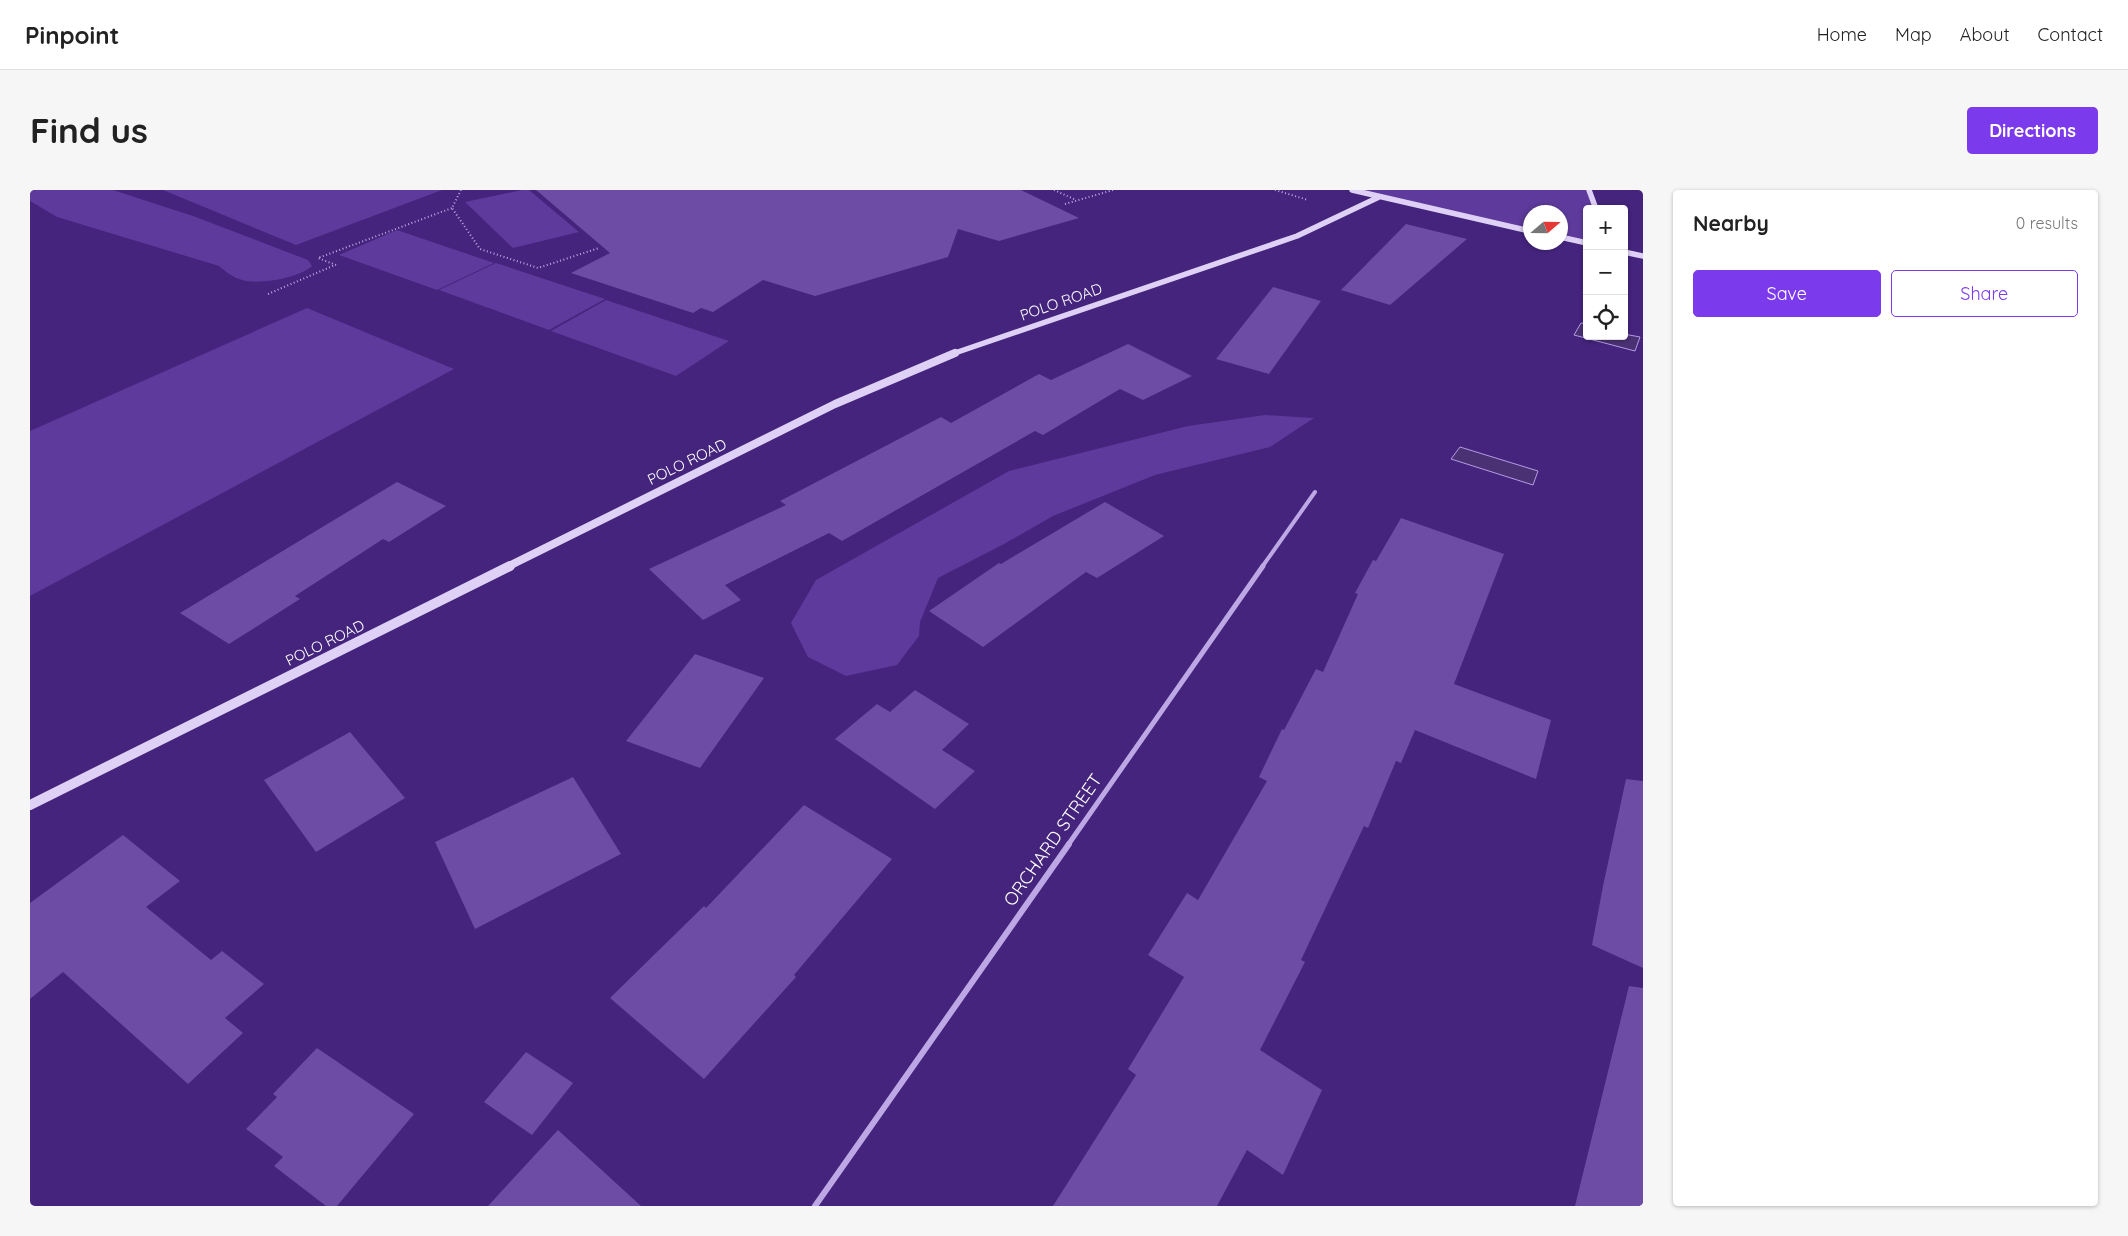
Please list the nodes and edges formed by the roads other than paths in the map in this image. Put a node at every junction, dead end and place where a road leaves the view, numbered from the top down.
1 (1352, 190) edge
2 (1588, 190) edge
3 (1379, 197) junction
4 (1594, 205) edge
5 (1523, 229) edge
6 (1568, 239) edge
7 (1583, 242) edge
8 (1628, 253) edge
9 (1643, 256) edge
10 (1315, 492) dead end
11 (30, 805) edge
12 (815, 1206) edge

1 - 3 street
2 - 4 street
3 - 5 street
3 - 11 street, POLO ROAD
6 - 7 street
8 - 9 street
10 - 12 street, ORCHARD STREET

